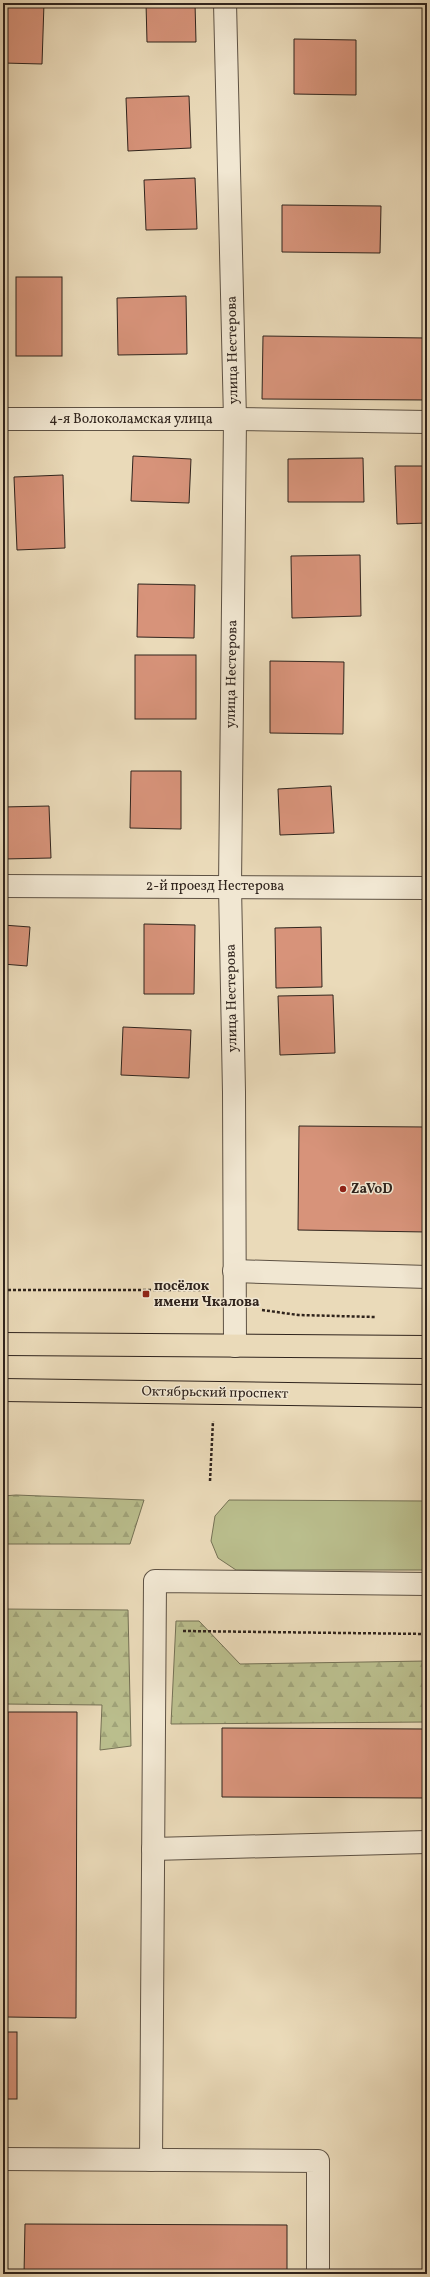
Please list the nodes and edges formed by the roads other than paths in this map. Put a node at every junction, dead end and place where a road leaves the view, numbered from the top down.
1 (225, 3) edge
2 (235, 419) junction
3 (3, 420) edge
4 (427, 422) edge
5 (3, 886) edge
6 (230, 886) junction
7 (427, 888) edge
8 (234, 1271) junction
9 (427, 1277) edge
10 (3, 1344) edge
11 (235, 1346) junction
12 (427, 1347) edge
13 (3, 1390) edge
14 (427, 1396) edge
15 (427, 1584) edge
16 (427, 1842) edge
17 (153, 1849) junction
18 (3, 2159) edge
19 (151, 2160) junction
20 (318, 2274) edge

1 - 2 street, улица Нестерова
2 - 3 street, 4-я Волоколамская улица
2 - 4 street, 4-я Волоколамская улица
2 - 6 street, улица Нестерова
5 - 6 street, 2-й проезд Нестерова
6 - 7 street, 2-й проезд Нестерова
6 - 8 street, улица Нестерова
8 - 9 street
8 - 11 street, улица Нестерова
10 - 11 main road
11 - 12 main road
13 - 14 main road, Октябрьский проспект
15 - 17 street
16 - 17 street
17 - 19 street
18 - 19 street
19 - 20 street

